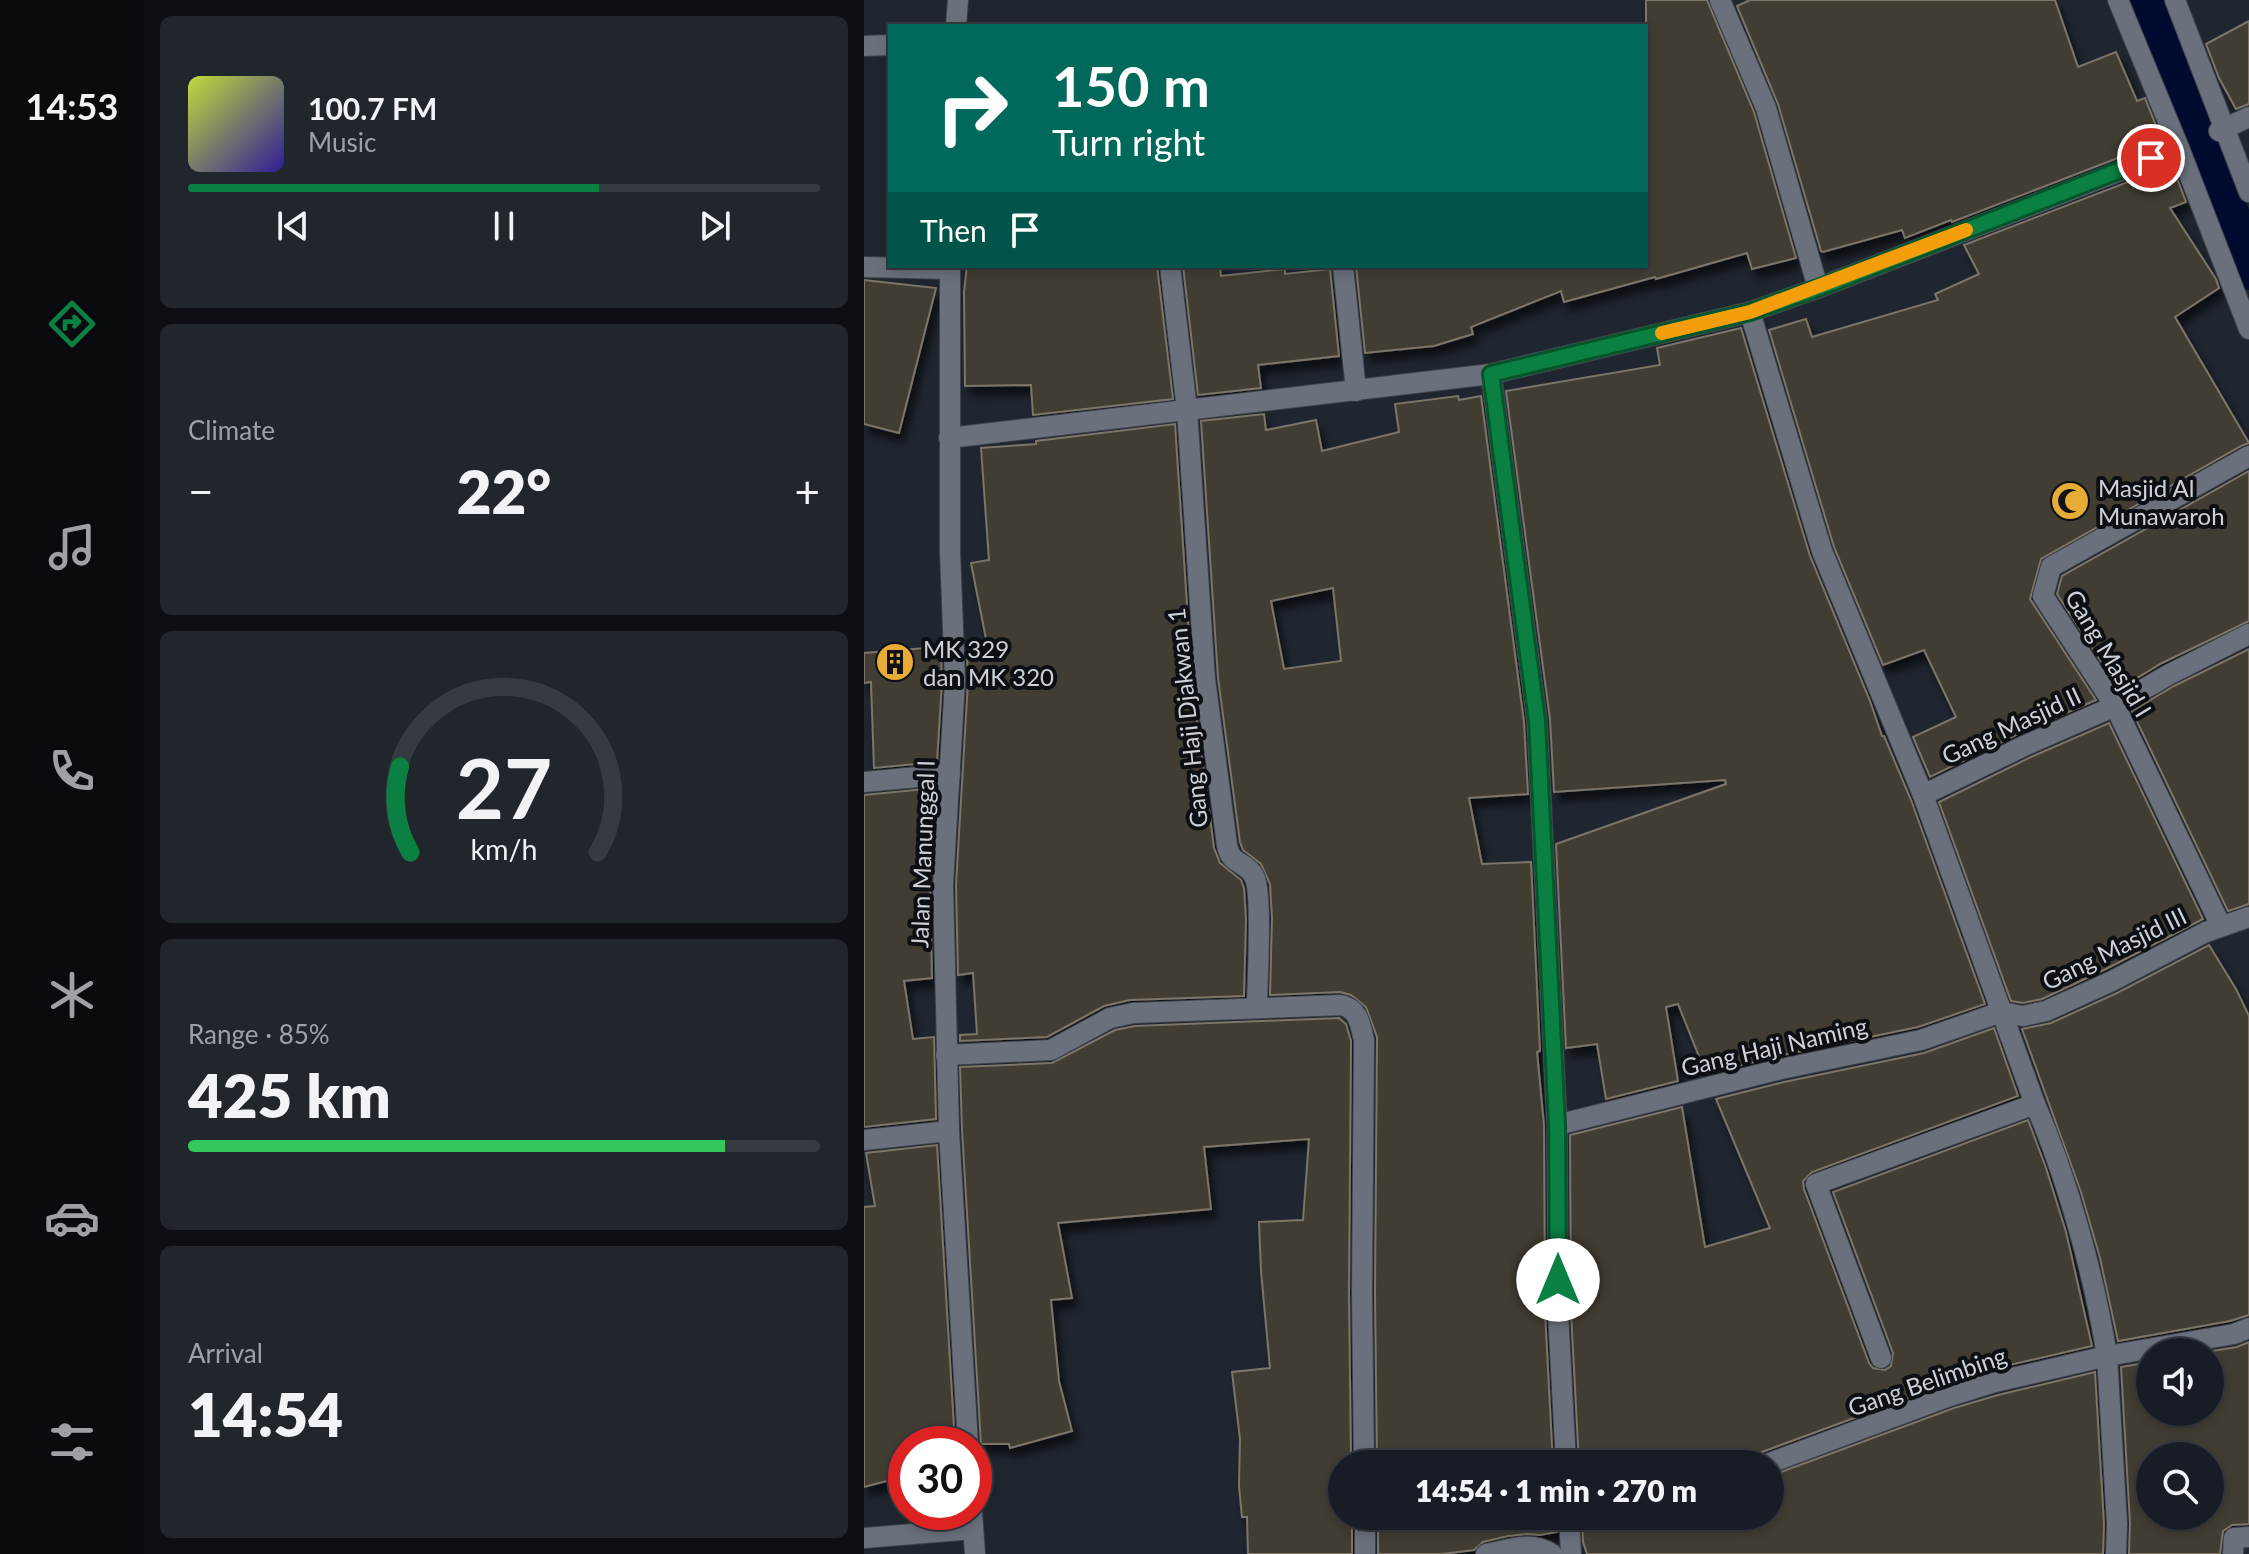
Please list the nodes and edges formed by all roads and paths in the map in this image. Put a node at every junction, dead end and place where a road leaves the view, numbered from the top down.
1 (958, 0) edge
2 (1720, 0) edge
3 (2118, 0) edge
4 (2175, 0) edge
5 (956, 24) edge
6 (888, 45) edge
7 (864, 46) edge
8 (2249, 117) edge
9 (2222, 130) junction
10 (2179, 148) junction
11 (2249, 192) edge
12 (864, 267) edge
13 (888, 267) edge
14 (950, 268) edge
15 (1170, 268) edge
16 (1343, 268) edge
17 (1818, 288) junction
18 (1750, 312) junction
19 (2249, 329) edge
20 (1491, 374) junction
21 (1356, 391) junction
22 (1187, 410) junction
23 (949, 438) junction
24 (2249, 456) edge
25 (2249, 634) edge
26 (2115, 706) junction
27 (950, 774) junction
28 (864, 782) edge
29 (1923, 795) junction
30 (2249, 917) edge
31 (2221, 926) junction
32 (1257, 1007) junction
33 (2001, 1012) junction
34 (946, 1055) junction
35 (2035, 1104) junction
36 (1557, 1125) junction
37 (949, 1131) junction
38 (864, 1140) edge
39 (2249, 1328) edge
40 (2107, 1356) junction
41 (1881, 1358) dead end
42 (967, 1426) edge
43 (1364, 1450) edge
44 (1565, 1450) edge
45 (1784, 1458) edge
46 (912, 1530) edge
47 (974, 1530) edge
48 (1365, 1530) edge
49 (1570, 1530) edge
50 (2249, 1537) edge
51 (864, 1538) edge
52 (975, 1554) edge
53 (1365, 1554) edge
54 (1486, 1554) edge
55 (1552, 1554) edge
56 (1571, 1554) edge
57 (2116, 1554) edge
58 (2233, 1554) edge

1 - 5 street
2 - 17 street
3 - 10 street
4 - 9 street
6 - 7 street
8 - 9 street
9 - 11 street
10 - 17 street
10 - 19 street
12 - 13 street
14 - 23 street, Jalan Manunggal I
15 - 22 street, Gang Haji Djakwan 1
16 - 21 street
17 - 18 street
18 - 20 street
18 - 29 street
20 - 21 street
20 - 36 street
21 - 22 street
22 - 23 street
22 - 32 street, Gang Haji Djakwan 1
23 - 27 street, Jalan Manunggal I
24 - 26 street, Gang Masjid I
25 - 26 street, Gang Masjid II
26 - 29 street, Gang Masjid II
26 - 31 street, Gang Masjid I
27 - 28 street
27 - 34 street, Jalan Manunggal I
29 - 33 street
30 - 31 street, Gang Masjid III
31 - 33 street, Gang Masjid III
32 - 34 street
32 - 43 street
33 - 35 street
33 - 36 street, Gang Haji Naming
34 - 37 street, Jalan Manunggal I
35 - 40 street
35 - 41 street
36 - 44 street
37 - 38 street
37 - 42 street, Jalan Manunggal I
39 - 40 street, Gang Belimbing
40 - 45 street, Gang Belimbing
40 - 57 street
46 - 51 street
47 - 52 street
48 - 53 street
49 - 56 street
50 - 58 street
54 - 55 street

